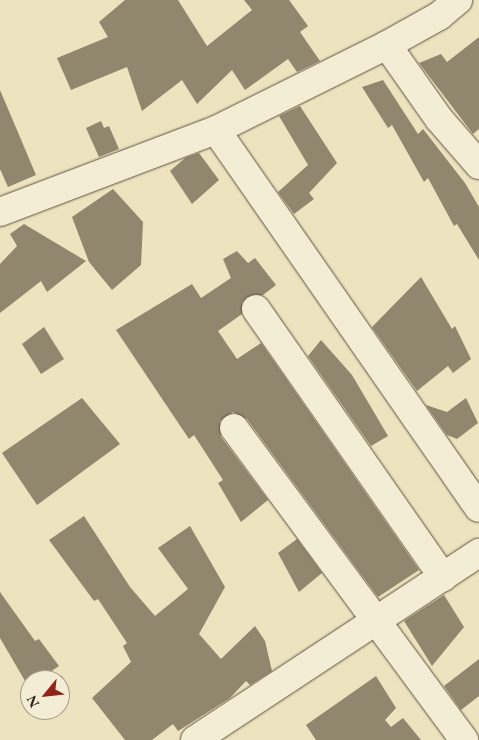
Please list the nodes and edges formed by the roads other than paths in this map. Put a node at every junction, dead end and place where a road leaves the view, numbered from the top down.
1 (458, 0) edge
2 (387, 45) junction
3 (216, 130) junction
4 (479, 165) edge
5 (0, 212) edge
6 (256, 309) dead end
7 (234, 428) dead end
8 (479, 508) edge
9 (479, 553) edge
10 (443, 577) junction
11 (378, 620) junction
12 (195, 740) edge
13 (464, 740) edge

1 - 2 street
2 - 3 street
2 - 4 street
3 - 5 street
3 - 8 street
6 - 10 street
7 - 11 street
9 - 10 street
10 - 11 street
11 - 12 street
11 - 13 street

